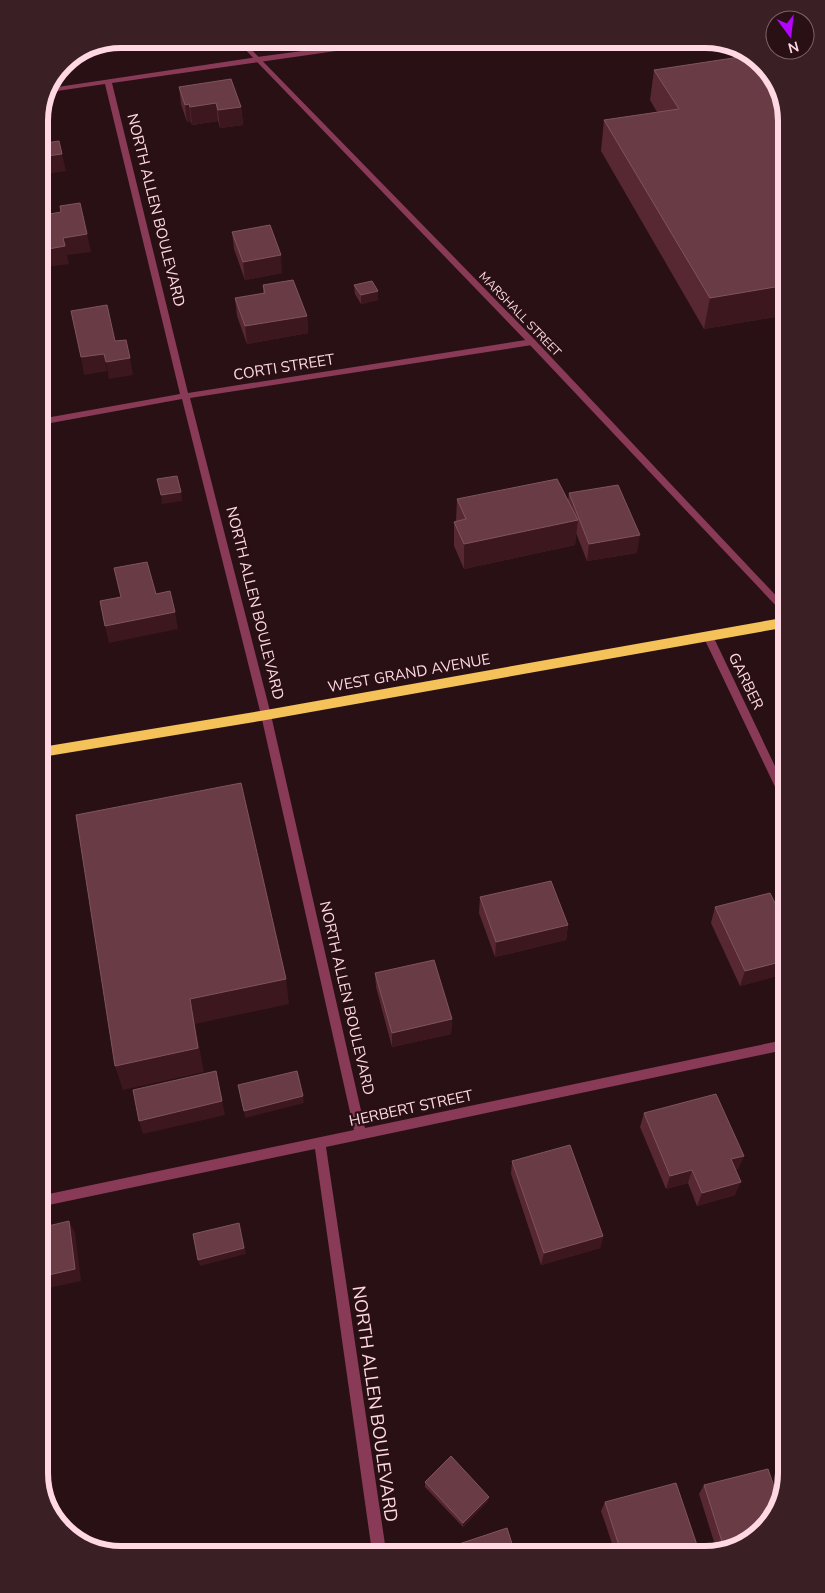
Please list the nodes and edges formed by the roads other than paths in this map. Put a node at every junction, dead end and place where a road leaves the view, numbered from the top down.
1 (247, 48) edge
2 (339, 48) edge
3 (257, 59) junction
4 (108, 82) junction
5 (55, 89) edge
6 (532, 342) junction
7 (185, 396) junction
8 (48, 421) edge
9 (778, 603) edge
10 (778, 624) edge
11 (708, 636) junction
12 (266, 715) junction
13 (48, 751) edge
14 (778, 783) edge
15 (778, 1046) edge
16 (361, 1134) junction
17 (320, 1143) junction
18 (48, 1200) edge
19 (378, 1545) edge

1 - 3 street, MARSHALL STREET
2 - 3 street
3 - 4 street
3 - 6 street, MARSHALL STREET
4 - 5 street
4 - 7 street, NORTH ALLEN BOULEVARD
6 - 7 street, CORTI STREET
6 - 9 street, MARSHALL STREET
7 - 8 street, CORTI STREET
7 - 12 street, NORTH ALLEN BOULEVARD
10 - 11 highway, WEST GRAND AVENUE
11 - 12 highway, WEST GRAND AVENUE
11 - 14 street, GARBER
12 - 13 highway, WEST GRAND AVENUE
12 - 16 street, NORTH ALLEN BOULEVARD
15 - 16 street, HERBERT STREET
16 - 17 street, HERBERT STREET
17 - 18 street, HERBERT STREET
17 - 19 street, NORTH ALLEN BOULEVARD

